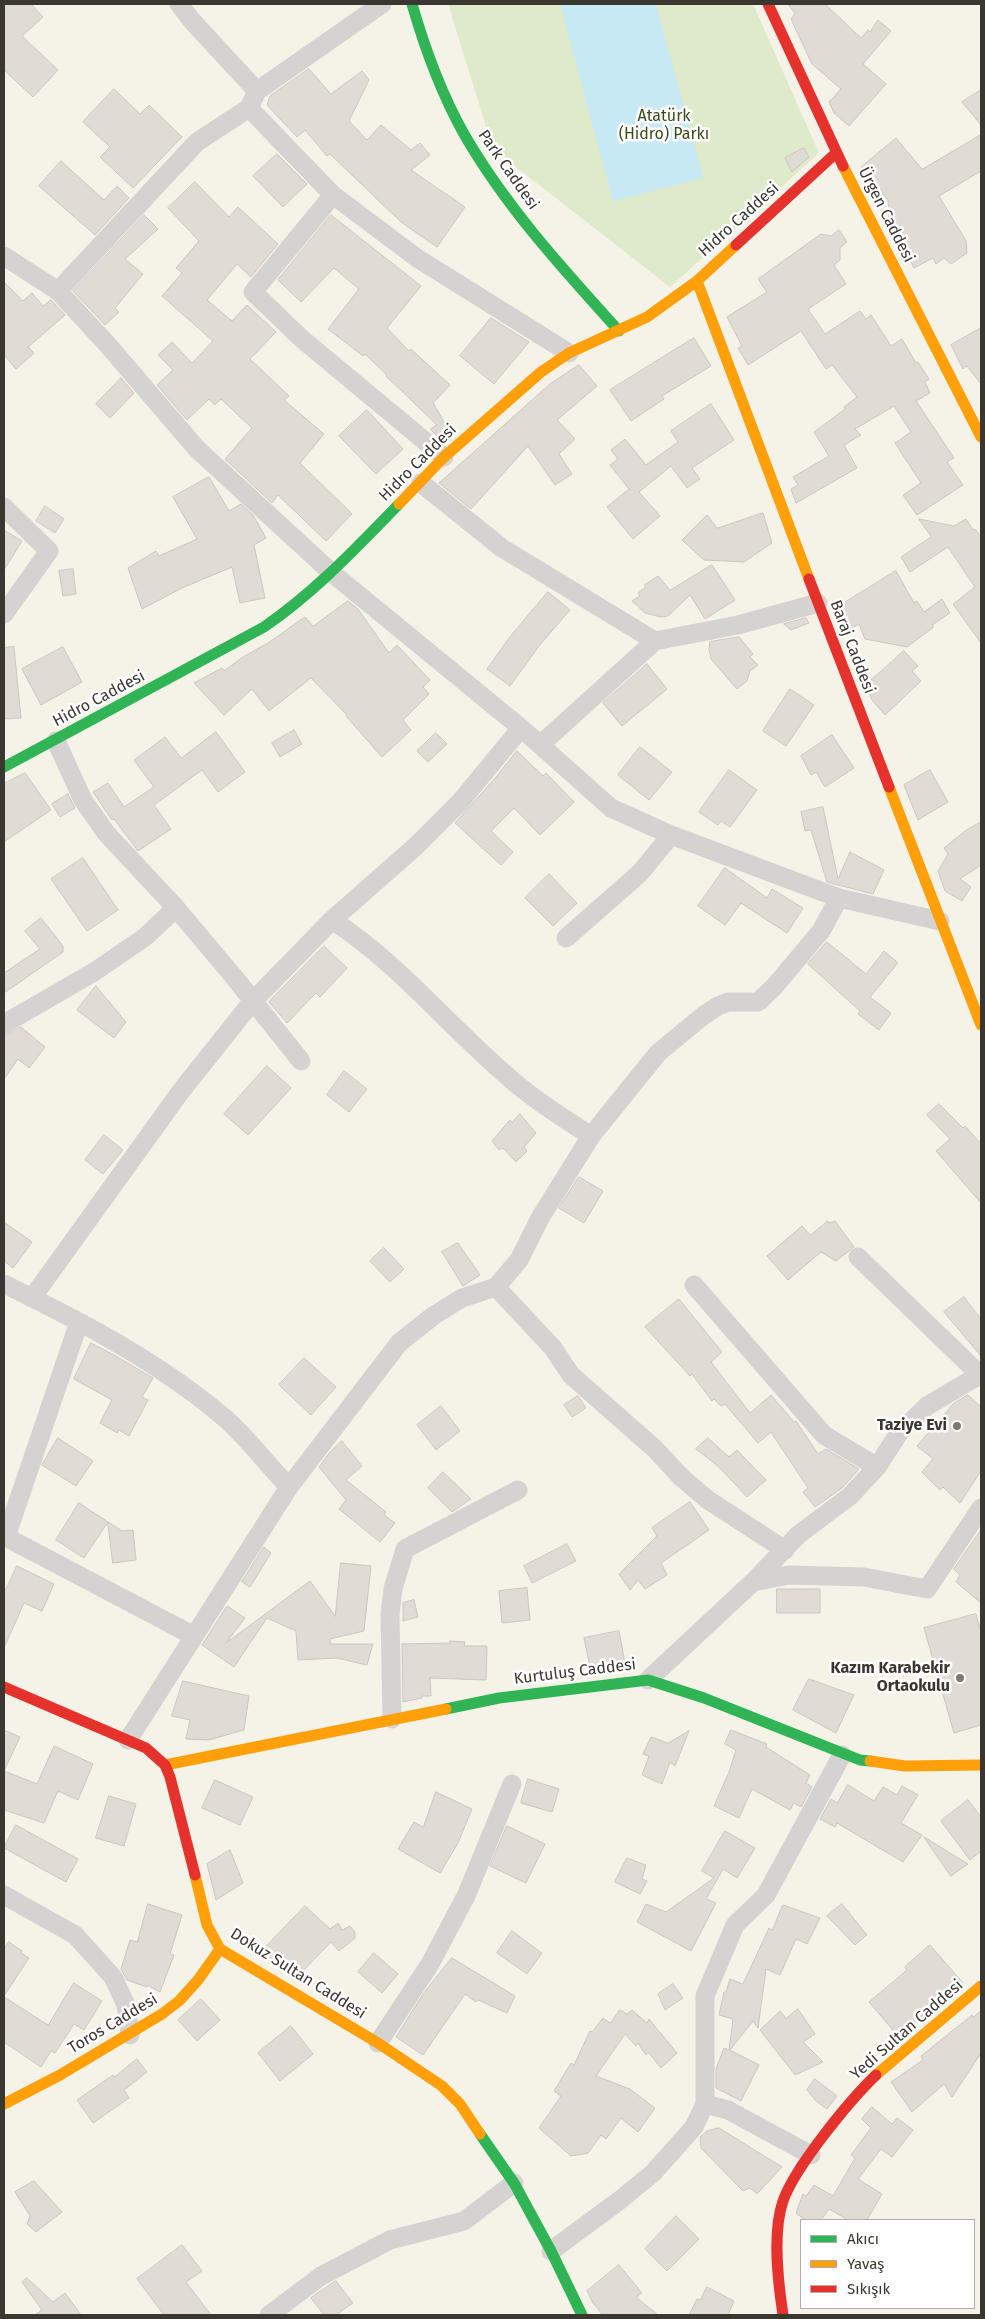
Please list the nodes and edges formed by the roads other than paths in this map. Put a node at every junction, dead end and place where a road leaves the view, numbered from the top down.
1 (179, 4) edge
2 (382, 4) edge
3 (412, 4) edge
4 (768, 4) edge
5 (253, 100) junction
6 (836, 153) junction
7 (333, 195) junction
8 (4, 256) edge
9 (696, 281) junction
10 (58, 291) junction
11 (619, 331) junction
12 (570, 354) junction
13 (981, 437) edge
14 (444, 456) junction
15 (421, 483) junction
16 (4, 507) edge
17 (332, 573) junction
18 (818, 603) junction
19 (4, 614) edge
20 (655, 642) junction
21 (521, 728) junction
22 (56, 741) junction
23 (540, 745) junction
24 (7, 762) edge
25 (671, 835) junction
26 (839, 898) junction
27 (176, 908) junction
28 (332, 920) junction
29 (940, 921) junction
30 (566, 938) dead end
31 (252, 1002) junction
32 (4, 1024) edge
33 (981, 1024) edge
34 (301, 1060) dead end
35 (591, 1136) junction
36 (858, 1257) dead end
37 (4, 1284) edge
38 (694, 1285) dead end
39 (496, 1287) junction
40 (32, 1298) junction
41 (79, 1322) junction
42 (980, 1374) edge
43 (877, 1467) junction
44 (288, 1487) junction
45 (518, 1490) dead end
46 (981, 1508) edge
47 (5, 1536) edge
48 (785, 1550) junction
49 (753, 1582) junction
50 (194, 1636) junction
51 (648, 1680) junction
52 (4, 1687) edge
53 (392, 1719) junction
54 (128, 1740) junction
55 (842, 1755) junction
56 (164, 1765) junction
57 (981, 1765) edge
58 (512, 1784) dead end
59 (4, 1895) edge
60 (220, 1949) junction
61 (981, 1986) edge
62 (130, 2035) junction
63 (378, 2043) junction
64 (4, 2104) edge
65 (705, 2104) junction
66 (811, 2154) junction
67 (514, 2183) junction
68 (551, 2251) junction
69 (269, 2315) edge
70 (582, 2315) edge
71 (783, 2315) edge

1 - 5 street
2 - 5 street
3 - 11 street, Park Caddesi
4 - 6 street, Ürgen Caddesi
5 - 7 street
5 - 10 street
6 - 9 street, Hidro Caddesi
6 - 13 street, Ürgen Caddesi
7 - 12 street
7 - 14 street
8 - 10 street
9 - 11 street, Hidro Caddesi
9 - 18 street, Baraj Caddesi
10 - 17 street
11 - 12 street, Hidro Caddesi
12 - 14 street, Hidro Caddesi
14 - 15 street, Hidro Caddesi
15 - 17 street, Hidro Caddesi
15 - 20 street
16 - 19 street
17 - 21 street
17 - 22 street, Hidro Caddesi
18 - 20 street
18 - 29 street, Baraj Caddesi
20 - 23 street
21 - 23 street
21 - 28 street
22 - 24 street, Hidro Caddesi
22 - 27 street
23 - 25 street
25 - 26 street
25 - 30 street
26 - 29 street
26 - 35 street
27 - 31 street
27 - 32 street
28 - 31 street
28 - 35 street
29 - 33 street, Baraj Caddesi
31 - 34 street
31 - 40 street
35 - 39 street
36 - 42 street
37 - 40 street
38 - 43 street
39 - 44 street
39 - 48 street
40 - 41 street
41 - 44 street
41 - 47 street
42 - 43 street
43 - 48 street
44 - 50 street
45 - 53 street
46 - 49 street
47 - 50 street
48 - 49 street
49 - 51 street
50 - 54 street
51 - 53 street, Kurtuluş Caddesi
51 - 55 street, Kurtuluş Caddesi
52 - 54 street, Dokuz Sultan Caddesi
53 - 56 street, Kurtuluş Caddesi
54 - 56 street, Dokuz Sultan Caddesi
55 - 57 street, Kurtuluş Caddesi
55 - 65 street
56 - 60 street, Dokuz Sultan Caddesi
58 - 63 street
59 - 62 street
60 - 62 street, Toros Caddesi
60 - 63 street, Dokuz Sultan Caddesi
61 - 66 street, Yedi Sultan Caddesi
62 - 64 street, Toros Caddesi
63 - 67 street, Dokuz Sultan Caddesi
65 - 66 street
65 - 68 street
66 - 71 street, Yedi Sultan Caddesi
67 - 68 street, Dokuz Sultan Caddesi
67 - 69 street
68 - 70 street, Dokuz Sultan Caddesi

